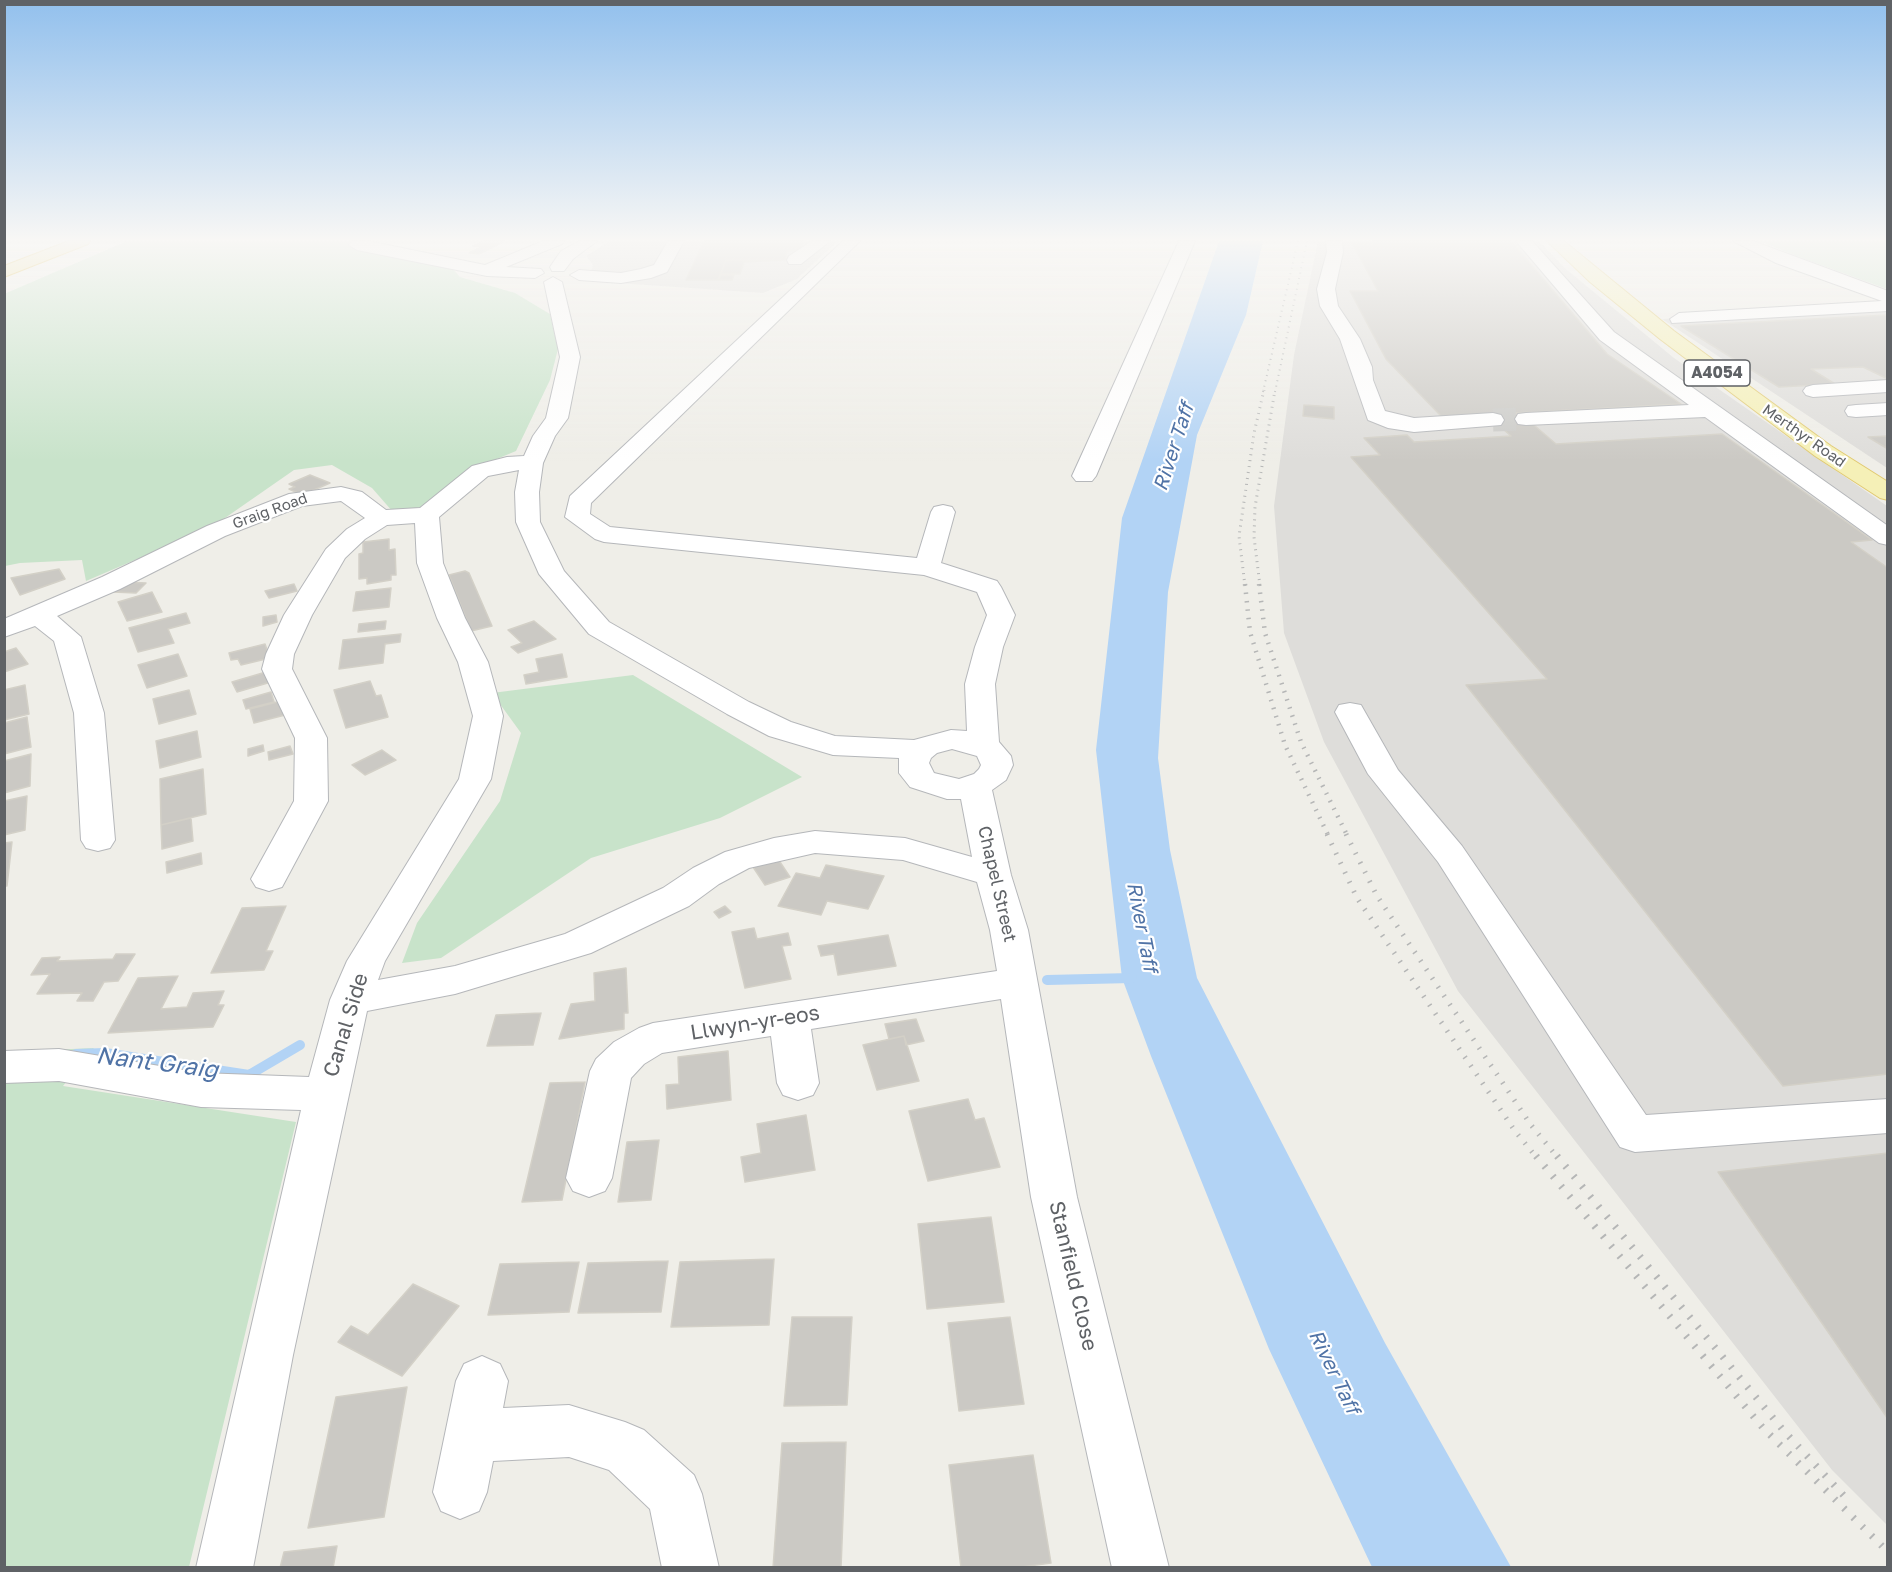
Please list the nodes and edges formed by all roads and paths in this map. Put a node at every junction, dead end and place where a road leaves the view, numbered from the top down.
1 (563, 314) edge
2 (774, 314) edge
3 (1155, 314) edge
4 (1334, 314) edge
5 (1588, 314) edge
6 (1641, 314) edge
7 (1753, 314) edge
8 (1679, 319) dead end
9 (1887, 386) edge
10 (1813, 391) dead end
11 (1710, 410) junction
12 (1887, 410) edge
13 (1857, 411) dead end
14 (1526, 418) tunnel mouth
15 (1493, 420) tunnel mouth
16 (532, 463) junction
17 (1084, 476) dead end
18 (1887, 493) edge
19 (943, 513) dead end
20 (427, 515) junction
21 (381, 518) junction
22 (1887, 538) edge
23 (927, 567) junction
24 (38, 615) junction
25 (4, 629) edge
26 (979, 698) junction
27 (1350, 712) dead end
28 (930, 745) junction
29 (983, 746) junction
30 (975, 787) junction
31 (98, 840) dead end
32 (993, 875) junction
33 (269, 879) dead end
34 (1018, 982) junction
35 (350, 1000) junction
36 (789, 1018) junction
37 (4, 1067) edge
38 (798, 1083) dead end
39 (326, 1094) junction
40 (1887, 1116) edge
41 (589, 1178) dead end
42 (482, 1381) dead end
43 (471, 1436) junction
44 (460, 1492) dead end
45 (224, 1568) edge
46 (692, 1568) edge
47 (1141, 1568) edge

1 - 16 street
2 - 23 street
3 - 17 street
4 - 15 street
5 - 11 street
6 - 18 main road, Merthyr Road / A4054
7 - 8 street
9 - 10 street
11 - 14 street
11 - 22 street
12 - 13 street
16 - 20 street
16 - 28 street
19 - 23 street
20 - 21 street
20 - 35 street, Canal Side
21 - 24 street, Graig Road
21 - 33 street
23 - 26 street
24 - 25 street, Graig Road
24 - 31 street
26 - 28 street
26 - 29 street
27 - 40 street
28 - 29 street
28 - 30 street
29 - 30 street
30 - 32 street, Chapel Street
32 - 34 street, Chapel Street
32 - 35 street
34 - 36 street, Llwyn-yr-eos
34 - 47 street, Stanfield Close
35 - 39 street, Canal Side
36 - 38 street
36 - 41 street, Llwyn-yr-eos
37 - 39 street
39 - 45 street, Canal Side
42 - 43 street
43 - 44 street
43 - 46 street

